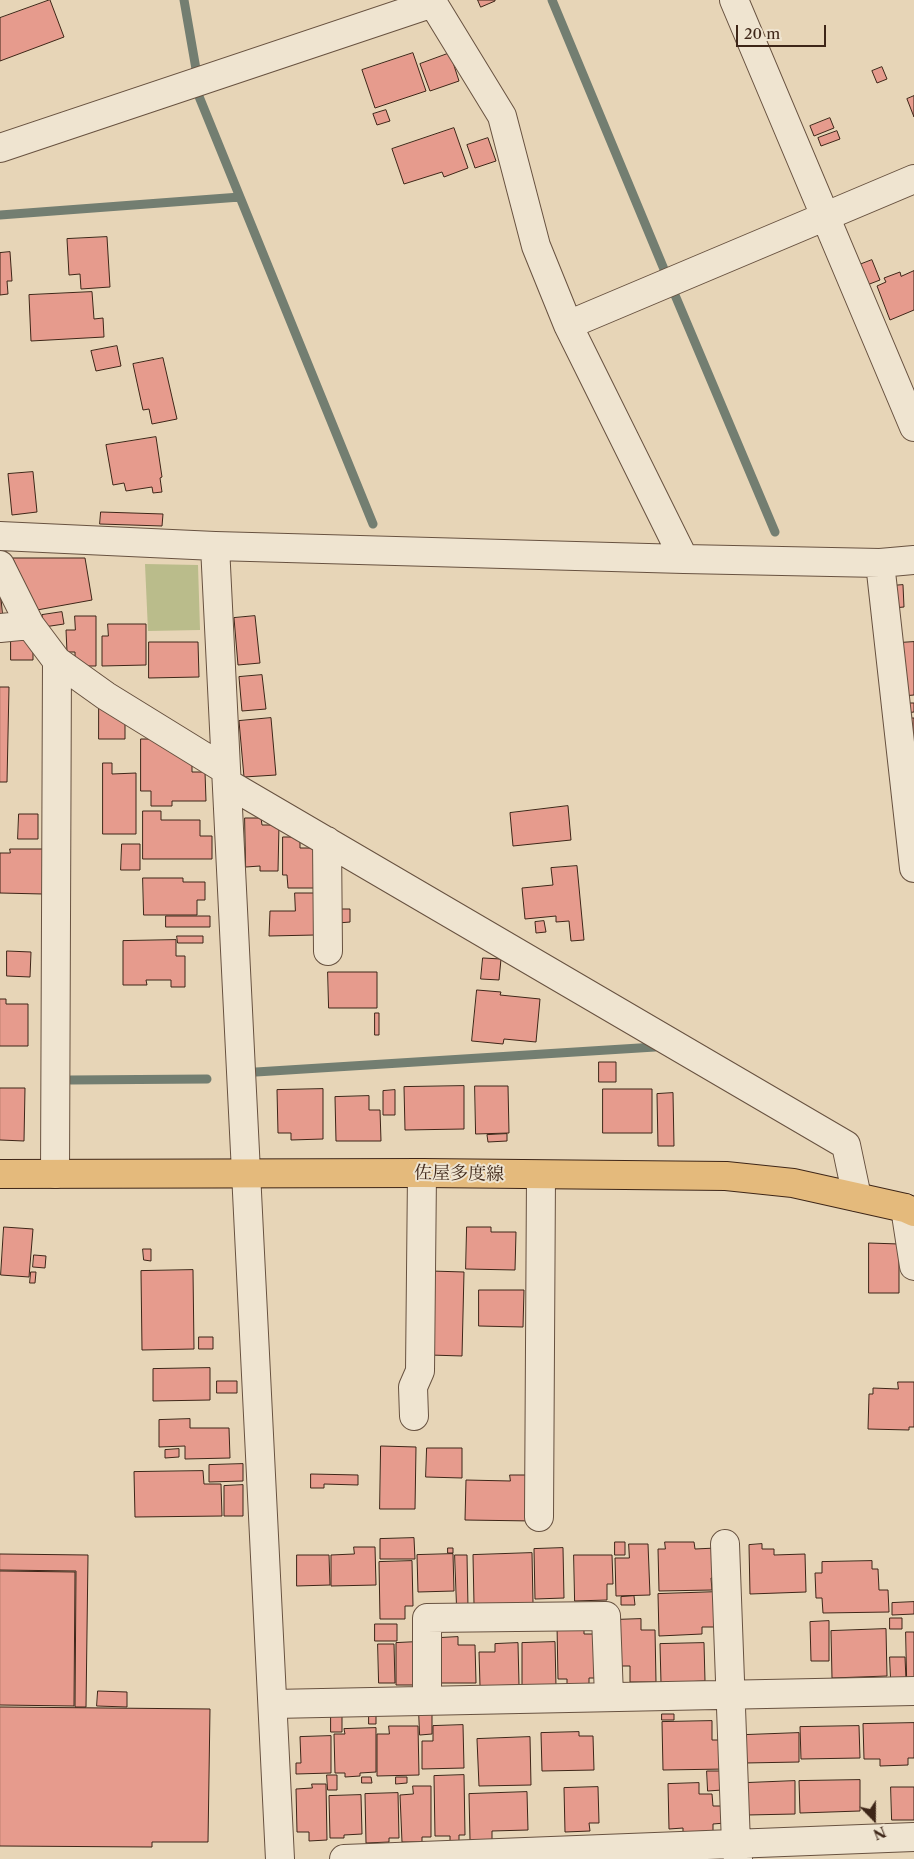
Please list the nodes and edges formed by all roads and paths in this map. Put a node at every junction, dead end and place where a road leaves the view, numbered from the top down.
1 (734, 0) edge
2 (432, 1) edge
3 (0, 148) edge
4 (914, 179) edge
5 (826, 216) junction
6 (568, 325) junction
7 (914, 427) edge
8 (0, 536) edge
9 (215, 546) junction
10 (684, 559) junction
11 (914, 560) edge
12 (880, 563) junction
13 (0, 565) edge
14 (30, 625) junction
15 (0, 628) edge
16 (57, 661) junction
17 (226, 776) junction
18 (327, 841) junction
19 (914, 868) edge
20 (328, 951) dead end
21 (0, 1174) edge
22 (54, 1174) junction
23 (247, 1174) junction
24 (422, 1174) junction
25 (540, 1175) junction
26 (857, 1197) junction
27 (910, 1210) edge
28 (914, 1266) edge
29 (414, 1416) dead end
30 (539, 1517) dead end
31 (725, 1544) dead end
32 (914, 1691) edge
33 (730, 1695) junction
34 (609, 1697) junction
35 (428, 1701) junction
36 (273, 1704) junction
37 (914, 1837) edge
38 (737, 1851) edge
39 (280, 1859) edge
40 (344, 1859) edge

1 - 5 street
2 - 3 street
2 - 6 street
4 - 5 street
5 - 6 street
5 - 7 street
6 - 10 street
8 - 9 street
9 - 10 street
9 - 17 street
10 - 12 street
11 - 12 street
12 - 19 street
13 - 14 street
14 - 15 street
14 - 16 street
16 - 17 street
16 - 22 street
17 - 18 street
17 - 23 street
18 - 20 street
18 - 26 street
21 - 22 main road, 佐屋多度線
22 - 23 main road, 佐屋多度線
23 - 24 main road, 佐屋多度線
23 - 36 street
24 - 25 main road, 佐屋多度線
24 - 29 street
25 - 26 main road, 佐屋多度線
25 - 30 street
26 - 27 main road, 佐屋多度線
27 - 28 street
31 - 33 street
32 - 33 street
33 - 34 street
33 - 38 street
34 - 35 street
34 - 35 street
35 - 36 street
36 - 39 street
37 - 38 street
38 - 40 street

